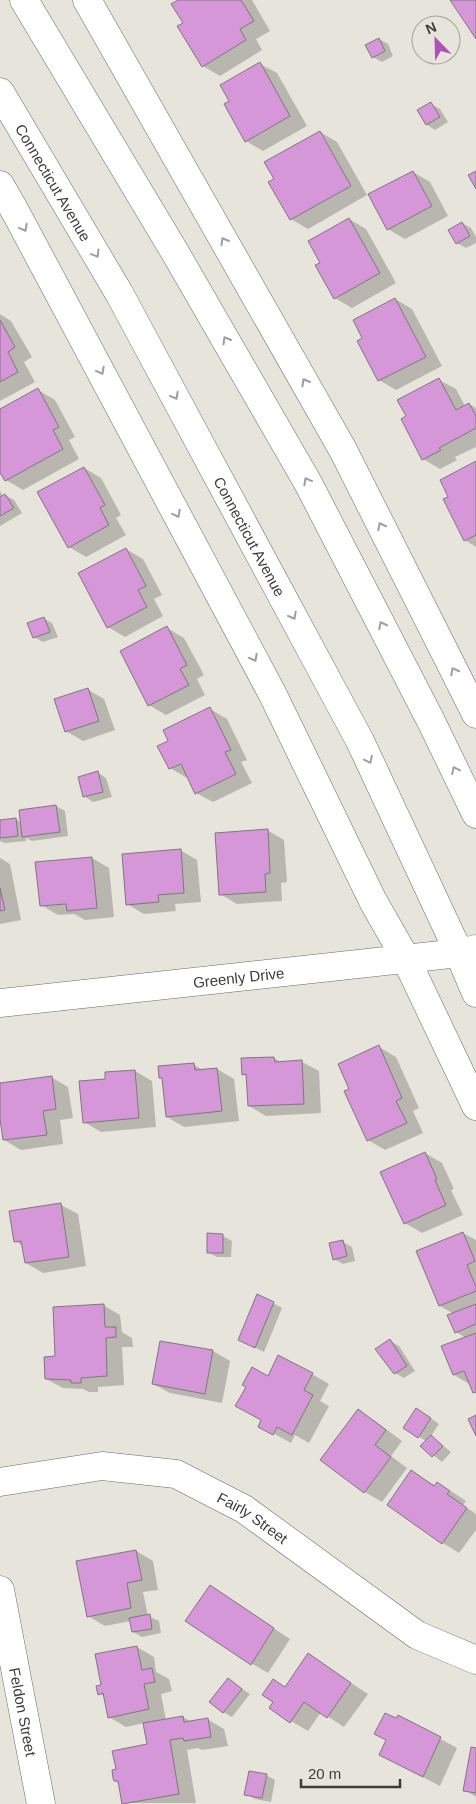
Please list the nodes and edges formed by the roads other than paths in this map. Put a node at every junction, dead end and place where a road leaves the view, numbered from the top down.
1 (24, 0) edge
2 (87, 0) edge
3 (0, 92) edge
4 (0, 185) edge
5 (476, 714) edge
6 (476, 814) edge
7 (468, 951) edge
8 (406, 959) junction
9 (476, 993) edge
10 (0, 1003) edge
11 (476, 1106) edge
12 (0, 1482) edge
13 (0, 1590) edge
14 (476, 1660) edge
15 (41, 1804) edge

6 -> 1 main road
5 -> 2 main road
3 -> 7 main road, Connecticut Avenue
4 -> 8 main road
7 - 8 main road, Greenly Drive
7 - 9 main road, Connecticut Avenue
8 - 10 main road, Greenly Drive
8 - 11 main road
12 - 14 main road, Fairly Street
13 - 15 main road, Feldon Street

